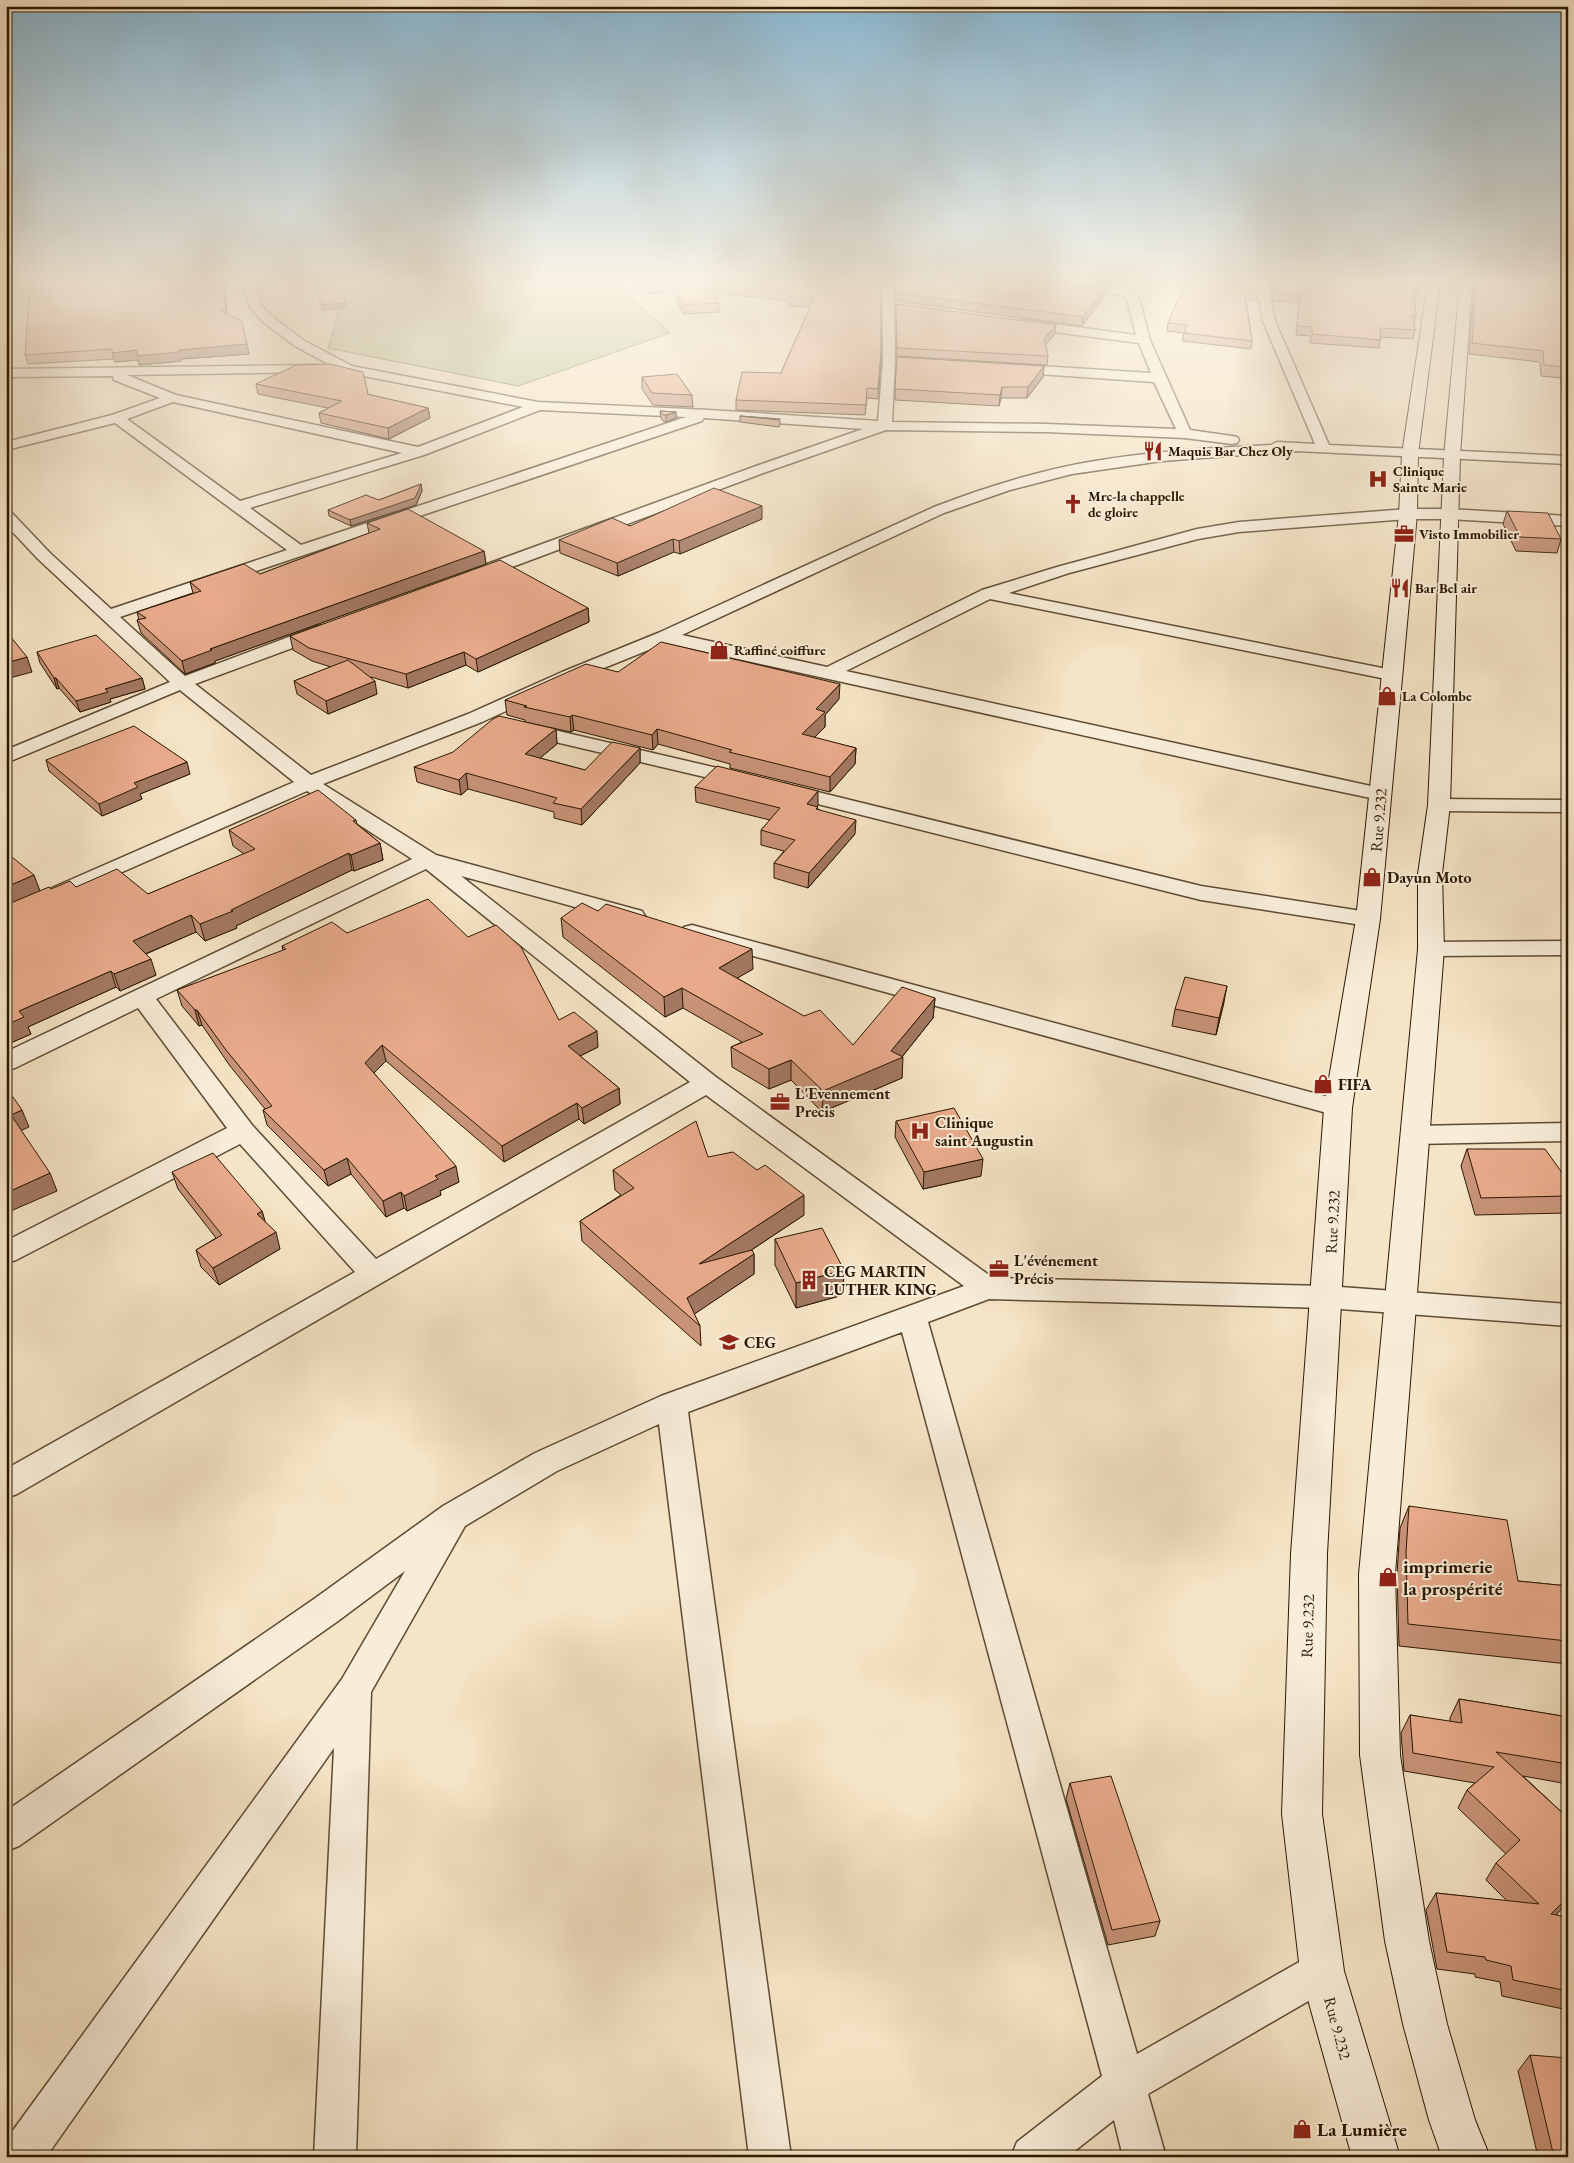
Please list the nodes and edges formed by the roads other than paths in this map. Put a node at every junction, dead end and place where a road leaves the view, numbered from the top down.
1 (135, 384) edge
2 (425, 384) edge
3 (891, 384) edge
4 (1162, 384) edge
5 (1296, 384) edge
6 (1420, 384) edge
7 (1458, 384) edge
8 (172, 398) junction
9 (538, 406) junction
10 (709, 414) junction
11 (117, 418) junction
12 (885, 426) junction
13 (1185, 434) junction
14 (6, 446) edge
15 (1293, 448) junction
16 (1324, 449) junction
17 (419, 452) junction
18 (1410, 454) junction
19 (1452, 456) junction
20 (1568, 460) edge
21 (238, 507) junction
22 (1408, 514) junction
23 (1449, 514) junction
24 (6, 516) edge
25 (1568, 521) edge
26 (300, 552) junction
27 (459, 581) edge
28 (988, 594) junction
29 (109, 614) junction
30 (339, 625) edge
31 (664, 637) junction
32 (830, 672) junction
33 (1391, 675) junction
34 (182, 683) junction
35 (475, 718) junction
36 (6, 756) edge
37 (308, 784) junction
38 (1380, 794) junction
39 (1438, 805) junction
40 (1568, 806) edge
41 (428, 860) junction
42 (6, 916) edge
43 (1368, 918) junction
44 (1568, 948) edge
45 (1430, 949) junction
46 (142, 997) junction
47 (6, 1062) edge
48 (707, 1083) junction
49 (1338, 1108) junction
50 (243, 1131) junction
51 (1568, 1132) edge
52 (1415, 1134) junction
53 (6, 1253) edge
54 (373, 1274) junction
55 (987, 1288) junction
56 (1327, 1297) junction
57 (1399, 1302) junction
58 (1568, 1315) edge
59 (912, 1318) junction
60 (672, 1405) junction
61 (6, 1486) edge
62 (454, 1516) junction
63 (354, 1690) junction
64 (6, 1832) edge
65 (1322, 1971) junction
66 (1124, 2085) junction
67 (20, 2157) edge
68 (335, 2157) edge
69 (770, 2157) edge
70 (1032, 2157) edge
71 (1146, 2157) edge
72 (1376, 2157) edge
73 (1466, 2157) edge

1 - 8 street
2 - 9 street
3 - 12 street
4 - 13 street
5 - 16 street
6 - 18 street, Rue 9.232
7 - 19 street
8 - 11 street
8 - 17 street
9 - 10 street
9 - 17 street
10 - 12 street
10 - 26 street
11 - 14 street
11 - 21 street
12 - 13 street
12 - 27 street
13 - 15 street
15 - 16 street
15 - 31 street
16 - 18 street
17 - 21 street
18 - 19 street
18 - 22 street, Rue 9.232
19 - 20 street
19 - 23 street
21 - 26 street
22 - 23 street
22 - 28 street
22 - 33 street, Rue 9.232
23 - 25 street
23 - 39 street
24 - 29 street
26 - 29 street
28 - 32 street
28 - 33 street
29 - 34 street
30 - 34 street
31 - 32 street
31 - 35 street
32 - 38 street
33 - 38 street, Rue 9.232
34 - 36 street
34 - 37 street
35 - 37 street
35 - 43 street
37 - 41 street
37 - 42 street
38 - 43 street, Rue 9.232
39 - 40 street
39 - 45 street
41 - 46 street
41 - 48 street
41 - 49 street
43 - 49 street, Rue 9.232
44 - 45 street
45 - 52 street
46 - 47 street
46 - 50 street
48 - 54 street
48 - 55 street
49 - 56 street, Rue 9.232
50 - 53 street
50 - 54 street
51 - 52 street
52 - 57 street
54 - 61 street
55 - 56 street
55 - 59 street
56 - 57 street
56 - 65 street, Rue 9.232
57 - 58 street
57 - 73 street
59 - 60 street
59 - 66 street
60 - 62 street
60 - 69 street
62 - 63 street
62 - 64 street
63 - 67 street
63 - 68 street
65 - 66 street
65 - 72 street, Rue 9.232
66 - 70 street
66 - 71 street

